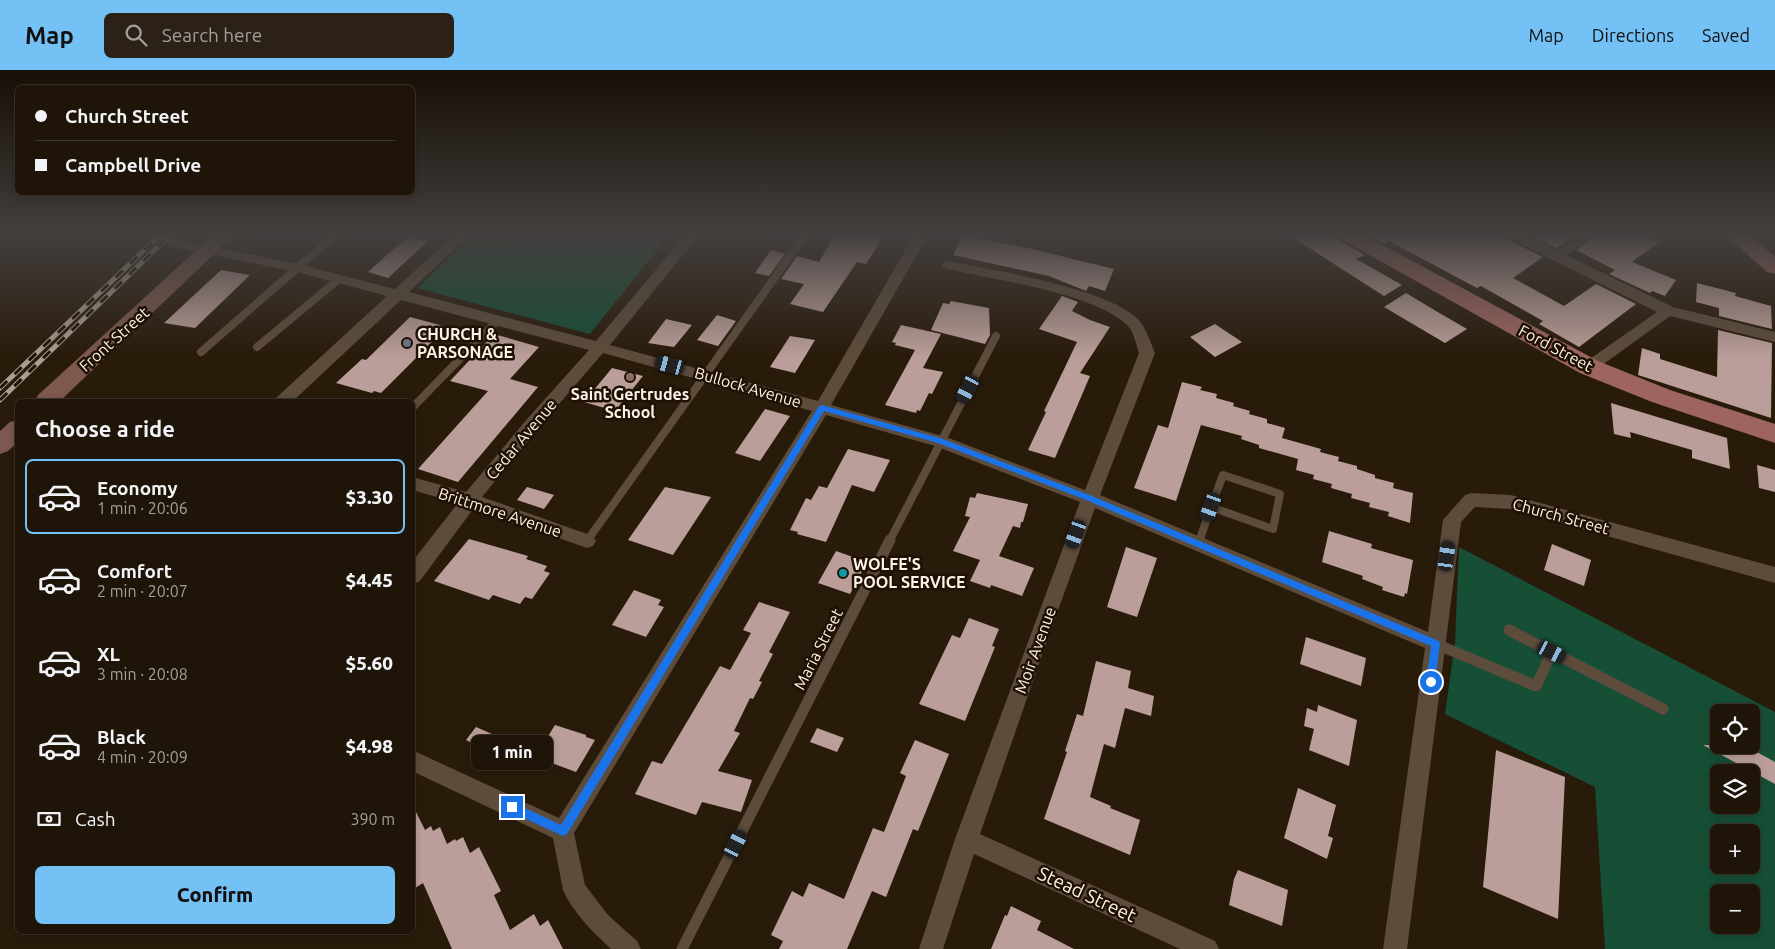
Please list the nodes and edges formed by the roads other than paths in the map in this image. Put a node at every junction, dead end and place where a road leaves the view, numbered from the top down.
1 (182, 276) edge
2 (289, 276) edge
3 (331, 276) edge
4 (418, 276) edge
5 (658, 276) edge
6 (776, 276) edge
7 (897, 276) edge
8 (997, 276) edge
9 (1423, 276) edge
10 (1597, 276) edge
11 (339, 278) junction
12 (399, 294) junction
13 (1668, 311) junction
14 (498, 320) junction
15 (996, 336) dead end
16 (1775, 337) edge
17 (256, 347) dead end
18 (600, 347) junction
19 (201, 352) dead end
20 (1589, 367) junction
21 (706, 374) junction
22 (48, 399) edge
23 (285, 399) edge
24 (415, 405) edge
25 (822, 407) junction
26 (15, 431) edge
27 (1775, 434) edge
28 (940, 441) junction
29 (0, 445) edge
30 (415, 484) edge
31 (1089, 498) junction
32 (470, 500) junction
33 (1211, 507) junction
34 (587, 541) joint
35 (1198, 543) junction
36 (415, 573) edge
37 (1775, 575) edge
38 (1509, 630) dead end
39 (1436, 644) junction
40 (1552, 652) junction
41 (1663, 710) dead end
42 (415, 761) edge
43 (563, 831) junction
44 (966, 839) junction
45 (629, 949) edge
46 (682, 949) edge
47 (931, 949) edge
48 (1207, 949) edge
49 (1395, 949) edge

1 - 22 main road, Front Street
2 - 19 lane
3 - 11 street, Bullock Avenue
4 - 12 street
5 - 18 street, Cedar Avenue
6 - 21 lane
7 - 25 street
8 - 31 street, Moir Avenue
9 - 20 main road, Ford Street
10 - 13 street
11 - 12 street, Bullock Avenue
11 - 17 lane
12 - 14 street, Bullock Avenue
12 - 23 street
13 - 16 street
13 - 20 street
14 - 18 street, Bullock Avenue
14 - 24 lane
15 - 28 lane, Maria Street
18 - 21 street, Bullock Avenue
18 - 32 street, Cedar Avenue
20 - 27 main road, Ford Street
21 - 25 street, Bullock Avenue
21 - 34 lane
25 - 28 street, Bullock Avenue
25 - 43 street
26 - 29 main road
28 - 31 street, Bullock Avenue
28 - 46 lane, Maria Street
30 - 32 street, Brittmore Avenue
31 - 35 street, Bullock Avenue
31 - 44 street, Moir Avenue
32 - 34 street, Brittmore Avenue
32 - 36 street, Cedar Avenue
33 - 33 lane
33 - 35 lane
35 - 39 street, Bullock Avenue
37 - 39 street, Church Street
38 - 40 lane
39 - 40 lane
39 - 49 street, Church Street
40 - 41 lane
42 - 43 street
43 - 45 street
44 - 47 street, Moir Avenue
44 - 48 street, Stead Street

